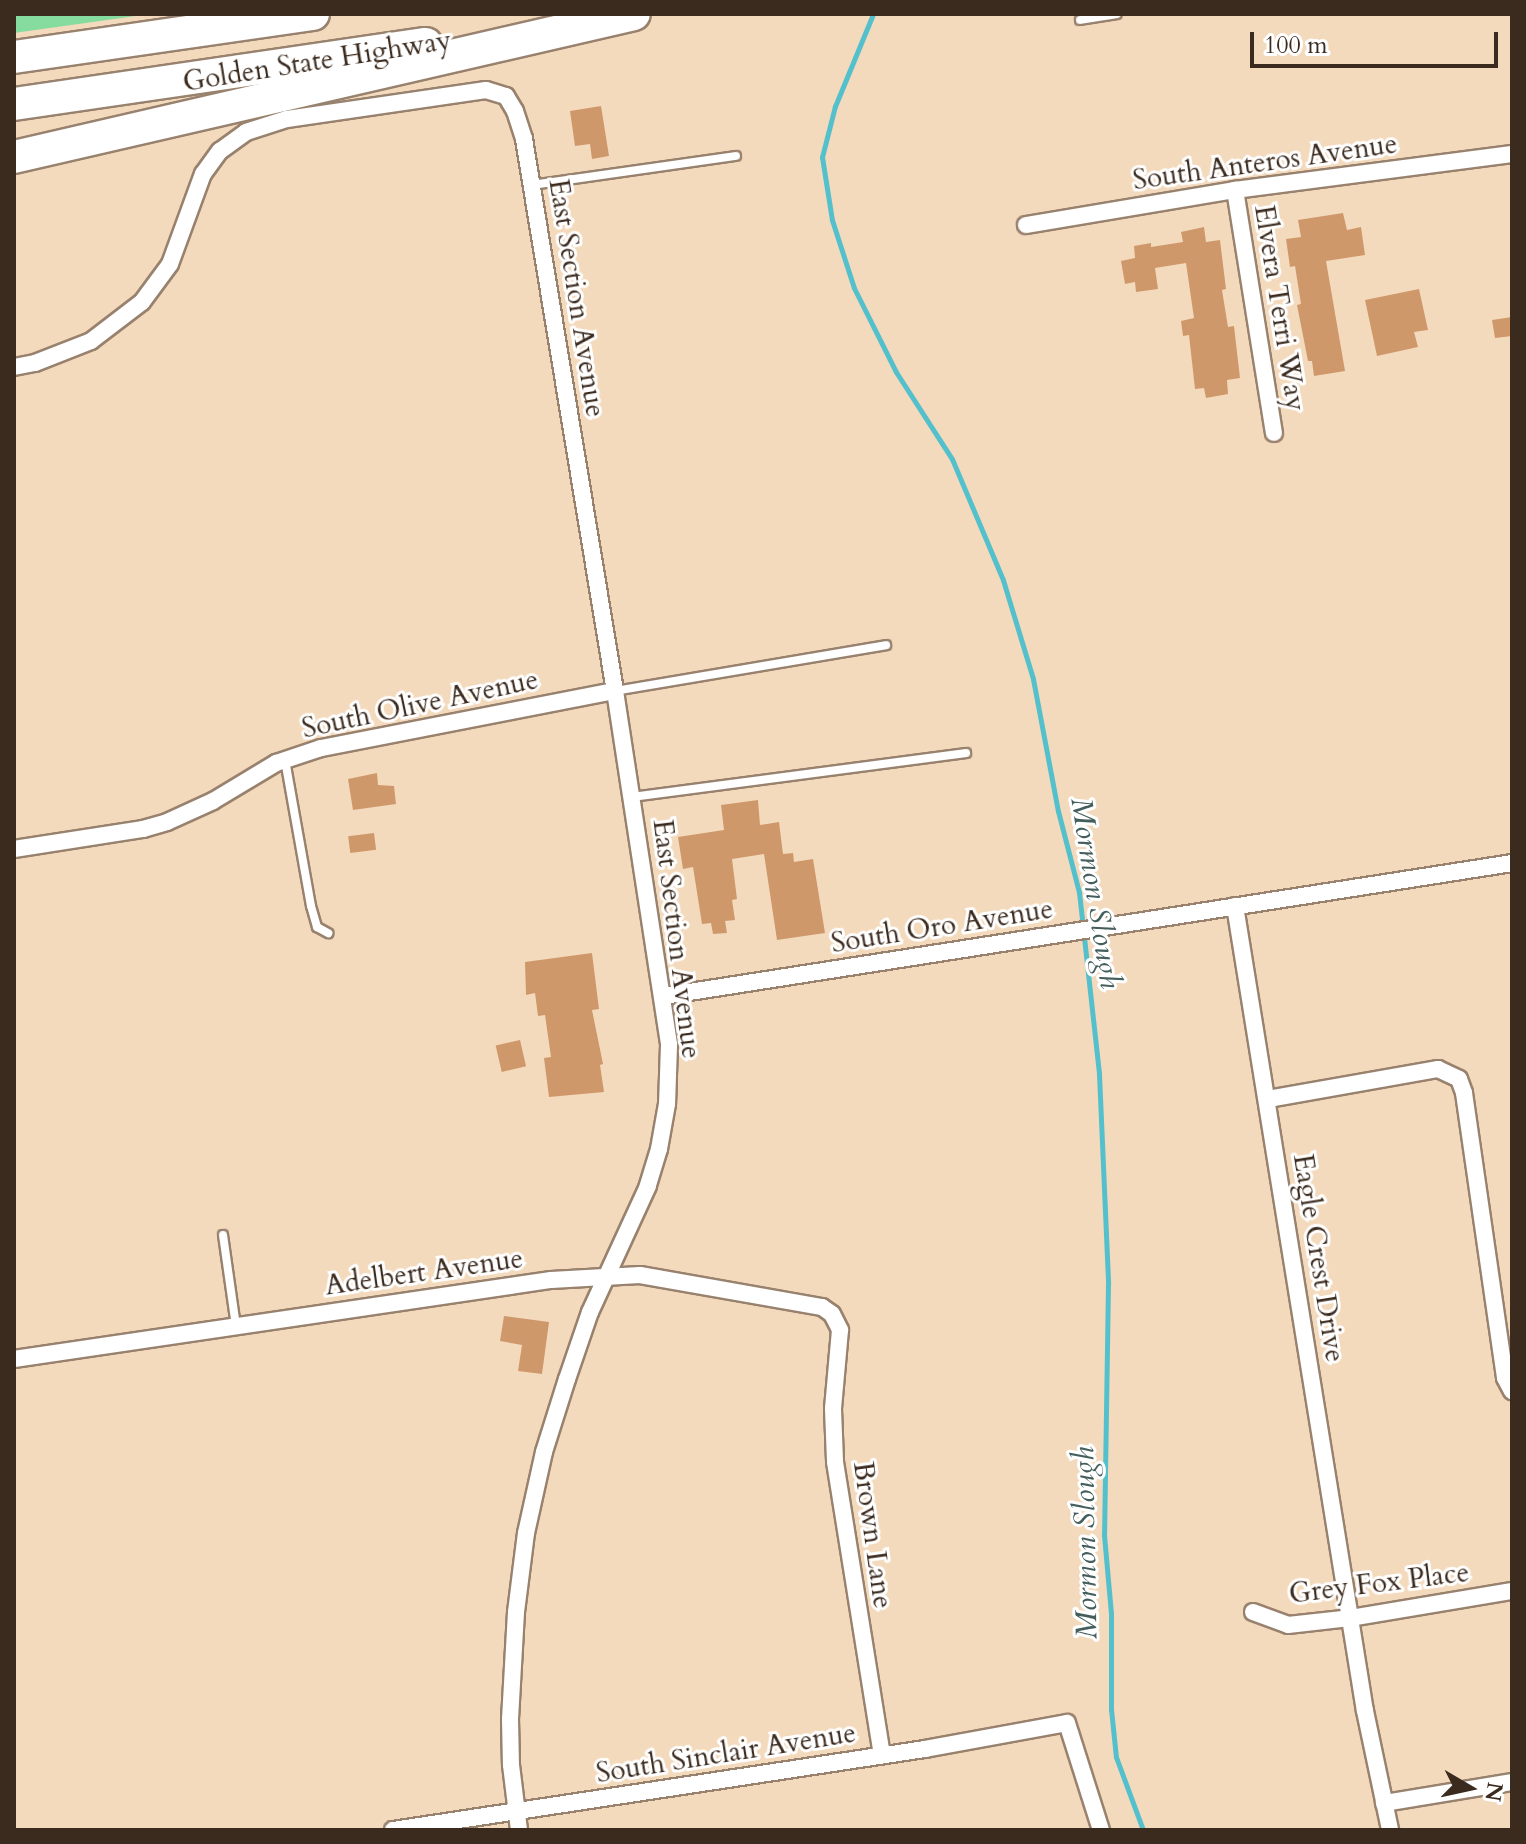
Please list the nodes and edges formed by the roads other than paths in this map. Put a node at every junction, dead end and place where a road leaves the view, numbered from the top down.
1 (313, 14) edge
2 (619, 14) edge
3 (634, 14) edge
4 (1117, 14) edge
5 (1080, 20) dead end
6 (14, 57) edge
7 (14, 104) edge
8 (1512, 154) edge
9 (736, 156) dead end
10 (14, 157) edge
11 (532, 185) junction
12 (1235, 190) junction
13 (1026, 225) dead end
14 (14, 367) edge
15 (1274, 433) dead end
16 (886, 645) dead end
17 (615, 691) junction
18 (966, 753) dead end
19 (285, 759) junction
20 (632, 797) junction
21 (14, 849) edge
22 (1512, 863) edge
23 (1235, 906) junction
24 (328, 933) dead end
25 (664, 996) junction
26 (1268, 1099) junction
27 (223, 1235) dead end
28 (607, 1277) junction
29 (837, 1320) joint
30 (236, 1326) junction
31 (14, 1359) edge
32 (1512, 1391) edge
33 (1512, 1591) edge
34 (1253, 1612) dead end
35 (1350, 1618) junction
36 (882, 1755) junction
37 (1512, 1782) edge
38 (1384, 1803) junction
39 (517, 1811) junction
40 (393, 1830) edge
41 (519, 1830) edge
42 (1101, 1830) edge
43 (1390, 1830) edge

1 - 6 highway, Golden State Highway
2 - 7 highway, Golden State Highway
3 - 10 highway
4 - 5 lane
8 - 12 street, South Anteros Avenue
9 - 11 lane
11 - 14 street, East Section Avenue
11 - 17 street, East Section Avenue
12 - 13 street, South Anteros Avenue
12 - 15 street, Elvera Terri Way
16 - 17 lane
17 - 19 street, South Olive Avenue
17 - 20 street, East Section Avenue
18 - 20 lane
19 - 21 street, South Olive Avenue
19 - 24 lane
20 - 25 street, East Section Avenue
22 - 23 street, South Oro Avenue
23 - 25 street, South Oro Avenue
23 - 26 street, Eagle Crest Drive
25 - 28 street, East Section Avenue
26 - 32 street
26 - 35 street, Eagle Crest Drive
27 - 30 lane
28 - 29 street, Adelbert Avenue
28 - 30 street, Adelbert Avenue
28 - 39 street, East Section Avenue
29 - 36 street, Brown Lane
30 - 31 street, Adelbert Avenue
33 - 35 street, Grey Fox Place
34 - 35 street, Grey Fox Place
35 - 38 street, Eagle Crest Drive
36 - 39 street, South Sinclair Avenue
36 - 42 street, South Sinclair Avenue
37 - 38 street
38 - 43 street, Eagle Crest Drive
39 - 40 street, South Sinclair Avenue
39 - 41 street, East Section Avenue

